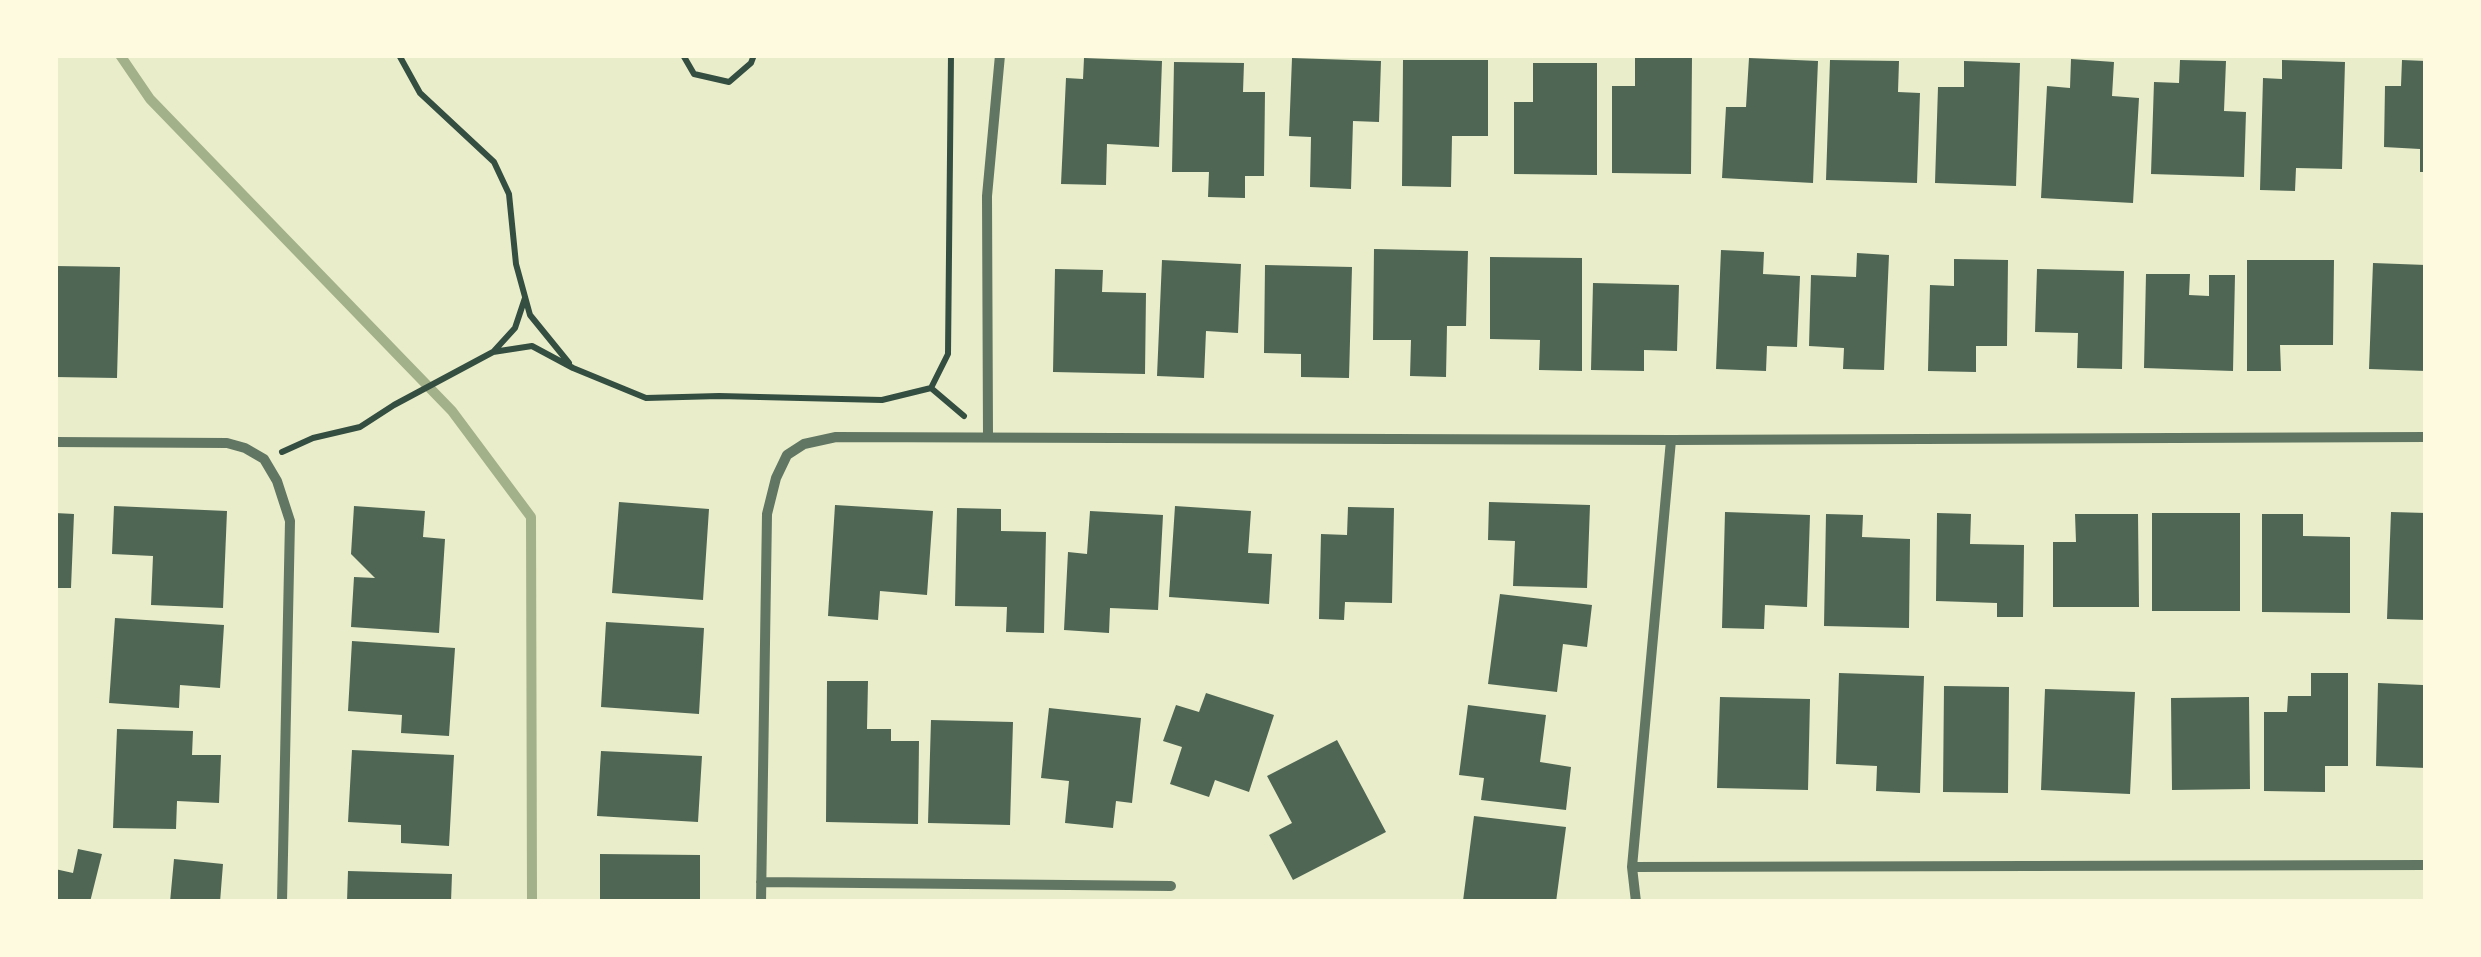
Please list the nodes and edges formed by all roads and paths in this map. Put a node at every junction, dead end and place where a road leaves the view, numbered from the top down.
1 (399, 55) edge
2 (682, 55) edge
3 (754, 55) edge
4 (950, 55) edge
5 (1000, 55) edge
6 (525, 297) junction
7 (493, 352) junction
8 (573, 368) junction
9 (931, 388) junction
10 (988, 437) junction
11 (2426, 438) edge
12 (1670, 440) junction
13 (55, 442) edge
14 (264, 460) junction
15 (2426, 865) edge
16 (1632, 868) junction
17 (761, 882) junction
18 (1171, 886) dead end
19 (282, 902) edge
20 (761, 902) edge
21 (1636, 902) edge

1 - 6 path
2 - 3 path
4 - 9 path
5 - 10 street
6 - 7 path
6 - 8 path
7 - 8 path
7 - 14 path
8 - 9 path
9 - 10 path
10 - 12 street
10 - 17 street
11 - 12 street
12 - 16 street
13 - 14 street
14 - 19 street
15 - 16 street
16 - 21 street
17 - 18 street
17 - 20 street

